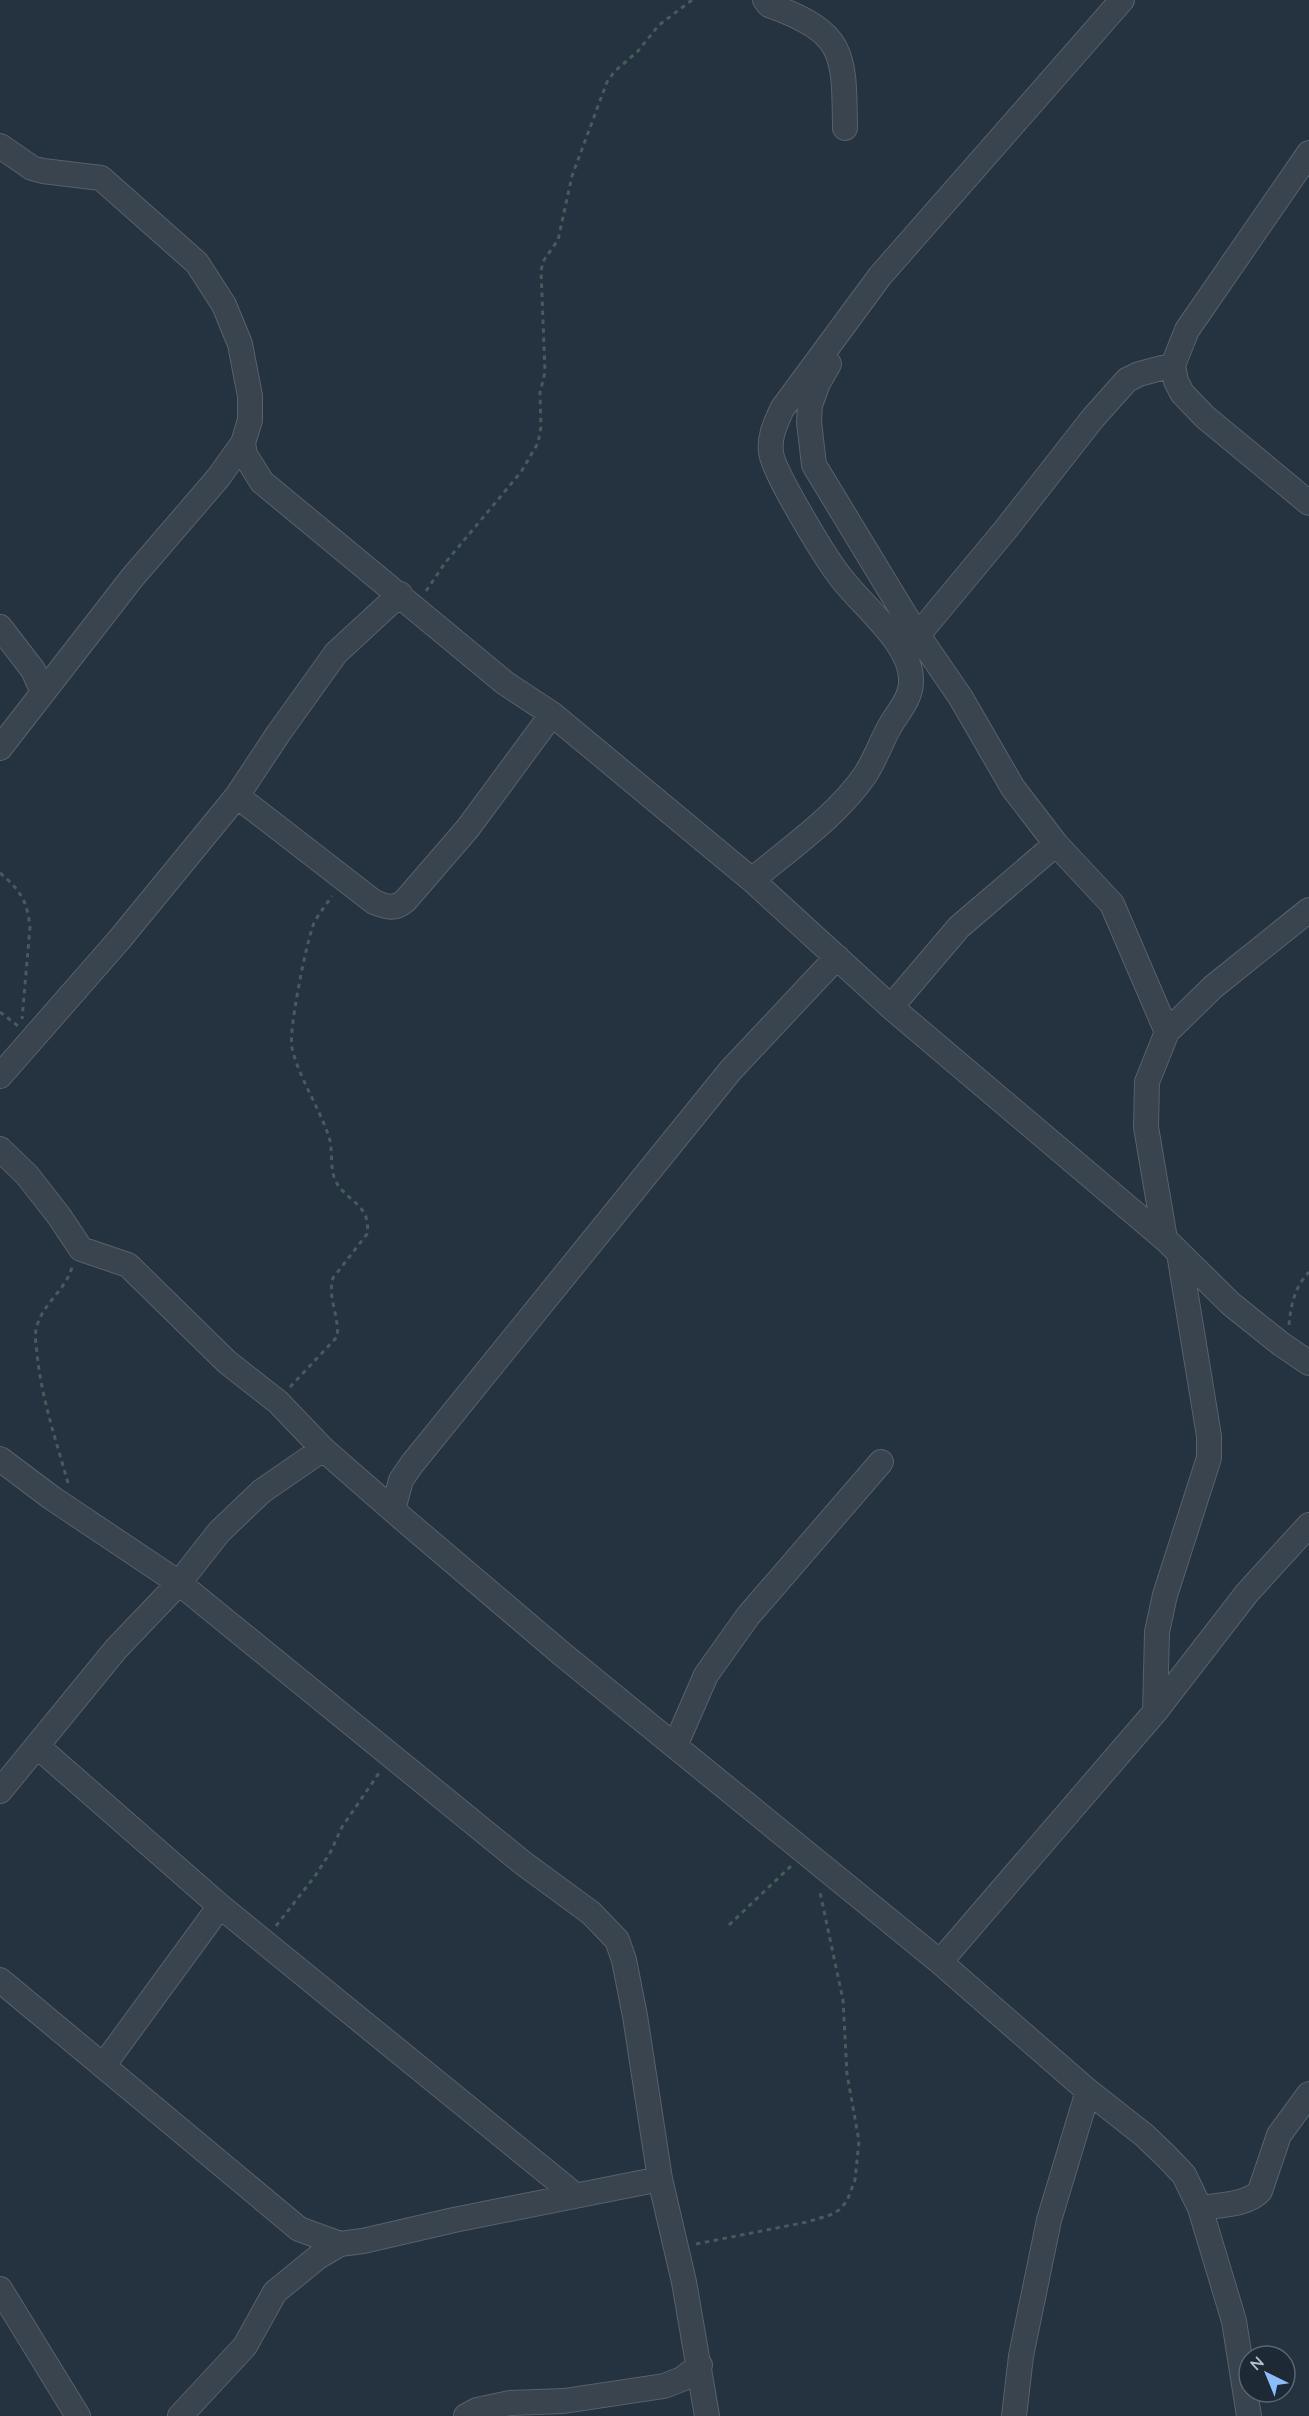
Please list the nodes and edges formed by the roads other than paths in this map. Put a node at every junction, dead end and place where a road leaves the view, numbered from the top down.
1 (765, 0) edge
2 (1122, 0) edge
3 (845, 128) dead end
4 (0, 146) edge
5 (1309, 153) edge
6 (880, 276) junction
7 (1173, 365) junction
8 (243, 443) junction
9 (218, 478) junction
10 (262, 482) junction
11 (1309, 503) edge
12 (408, 601) junction
13 (0, 627) edge
14 (918, 635) junction
15 (43, 692) junction
16 (552, 714) junction
17 (0, 748) edge
18 (237, 796) junction
19 (1056, 844) junction
20 (752, 880) junction
21 (1309, 910) edge
22 (837, 957) junction
23 (891, 1007) junction
24 (1167, 1032) junction
25 (0, 1076) edge
26 (0, 1149) edge
27 (1172, 1246) junction
28 (1302, 1359) edge
29 (323, 1449) junction
30 (0, 1459) edge
31 (881, 1462) dead end
32 (401, 1480) junction
33 (365, 1485) junction
34 (393, 1510) junction
35 (1309, 1525) edge
36 (179, 1583) junction
37 (1155, 1712) junction
38 (37, 1746) junction
39 (675, 1746) junction
40 (0, 1791) edge
41 (220, 1906) junction
42 (940, 1962) junction
43 (0, 1980) edge
44 (103, 2066) junction
45 (1088, 2091) junction
46 (1309, 2094) edge
47 (660, 2179) junction
48 (575, 2195) junction
49 (1200, 2208) junction
50 (340, 2244) junction
51 (0, 2289) edge
52 (700, 2365) junction
53 (78, 2416) edge
54 (180, 2416) edge
55 (466, 2416) edge
56 (707, 2416) edge
57 (1014, 2416) edge
58 (1249, 2416) edge

1 - 3 street
2 - 6 street
4 - 8 street
5 - 7 street
6 - 14 street
6 - 20 street
7 - 11 street
7 - 14 street
8 - 9 street
8 - 10 street
9 - 10 street
9 - 15 street
10 - 12 street
12 - 16 street
12 - 18 street
13 - 15 street
14 - 19 street
15 - 17 street
16 - 18 street
16 - 20 street
18 - 25 street
19 - 23 street
19 - 24 street
20 - 22 street
21 - 24 street
22 - 23 street
22 - 32 street
23 - 27 street
24 - 27 street
26 - 29 street
27 - 28 street
27 - 37 street
29 - 33 street
29 - 36 street
30 - 36 street
31 - 39 street
32 - 33 street
32 - 34 street
33 - 34 street
34 - 39 street
35 - 37 street
36 - 38 street
36 - 47 street
37 - 42 street
38 - 40 street
38 - 41 street
39 - 42 street
41 - 44 street
41 - 48 street
42 - 45 street
43 - 44 street
44 - 50 street
45 - 49 street
45 - 57 street
46 - 49 street
47 - 48 street
47 - 52 street
48 - 50 street
49 - 58 street
50 - 54 street
51 - 53 street
52 - 55 street
52 - 56 street

